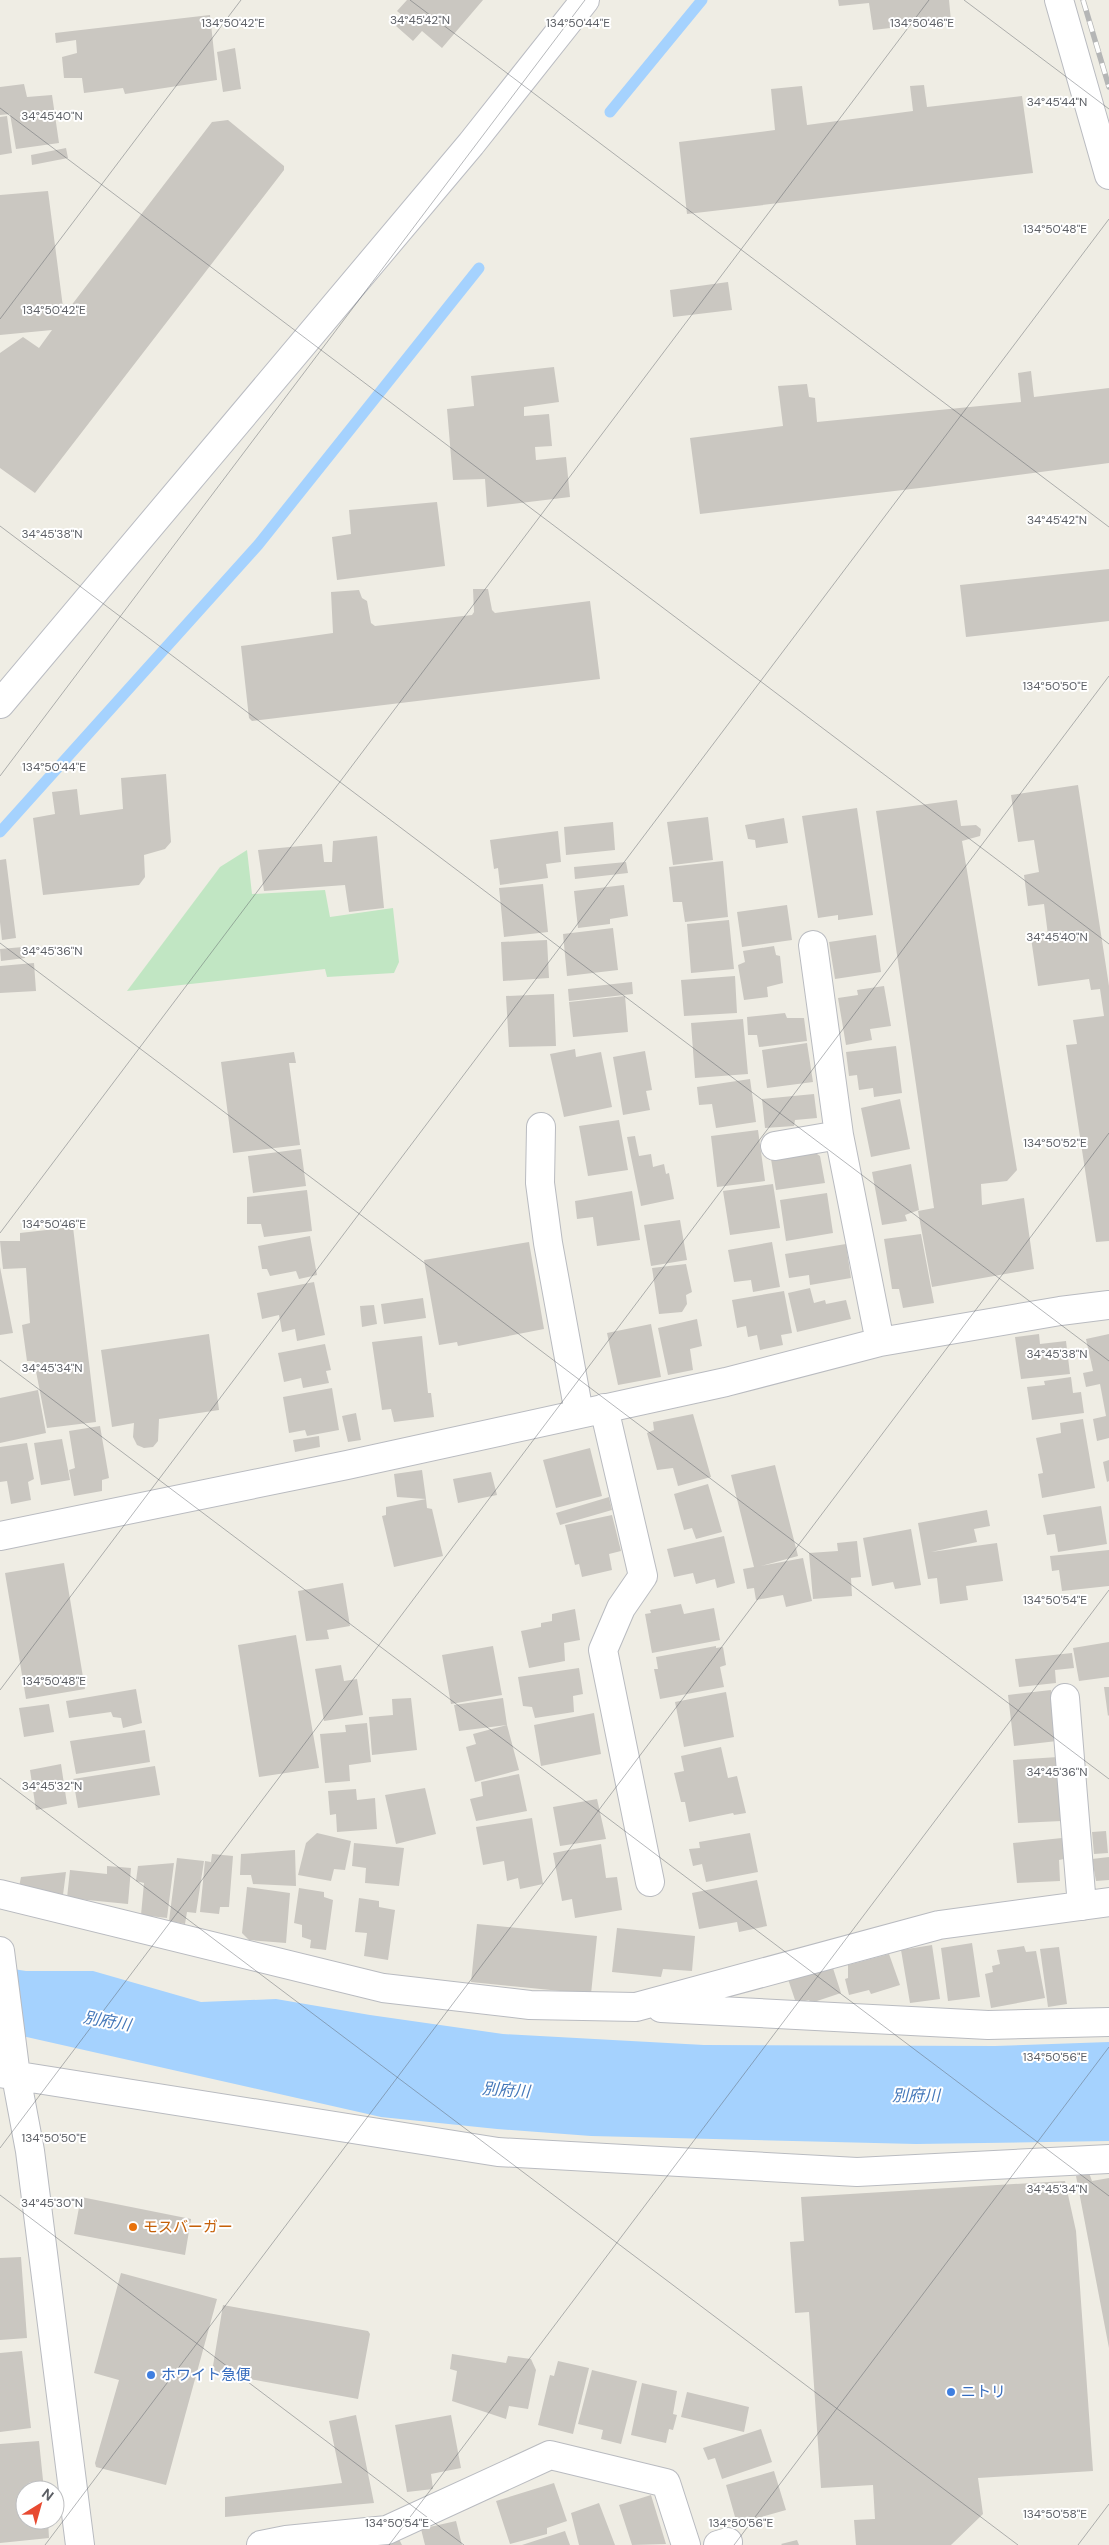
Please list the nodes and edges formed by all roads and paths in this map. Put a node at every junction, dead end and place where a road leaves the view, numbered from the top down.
1 (585, 0) edge
2 (1059, 0) edge
3 (1109, 175) edge
4 (0, 704) edge
5 (813, 944) dead end
6 (541, 1127) dead end
7 (839, 1135) junction
8 (775, 1146) dead end
9 (1109, 1305) edge
10 (880, 1342) junction
11 (592, 1411) junction
12 (0, 1536) edge
13 (1065, 1698) dead end
14 (650, 1882) dead end
15 (0, 1894) edge
16 (1109, 1902) edge
17 (1082, 1906) junction
18 (0, 1951) edge
19 (636, 2007) junction
20 (1109, 2022) edge
21 (10, 2070) edge
22 (1109, 2159) edge
23 (80, 2545) edge
24 (261, 2545) edge
25 (686, 2545) edge

1 - 4 street
2 - 3 street
5 - 7 street
6 - 11 street
7 - 8 street
7 - 10 street
9 - 10 street
10 - 11 street
11 - 12 street
11 - 14 street
13 - 17 street
15 - 19 street
16 - 17 street
17 - 19 street
18 - 21 street
19 - 20 street
21 - 22 street
21 - 23 street
24 - 25 street

